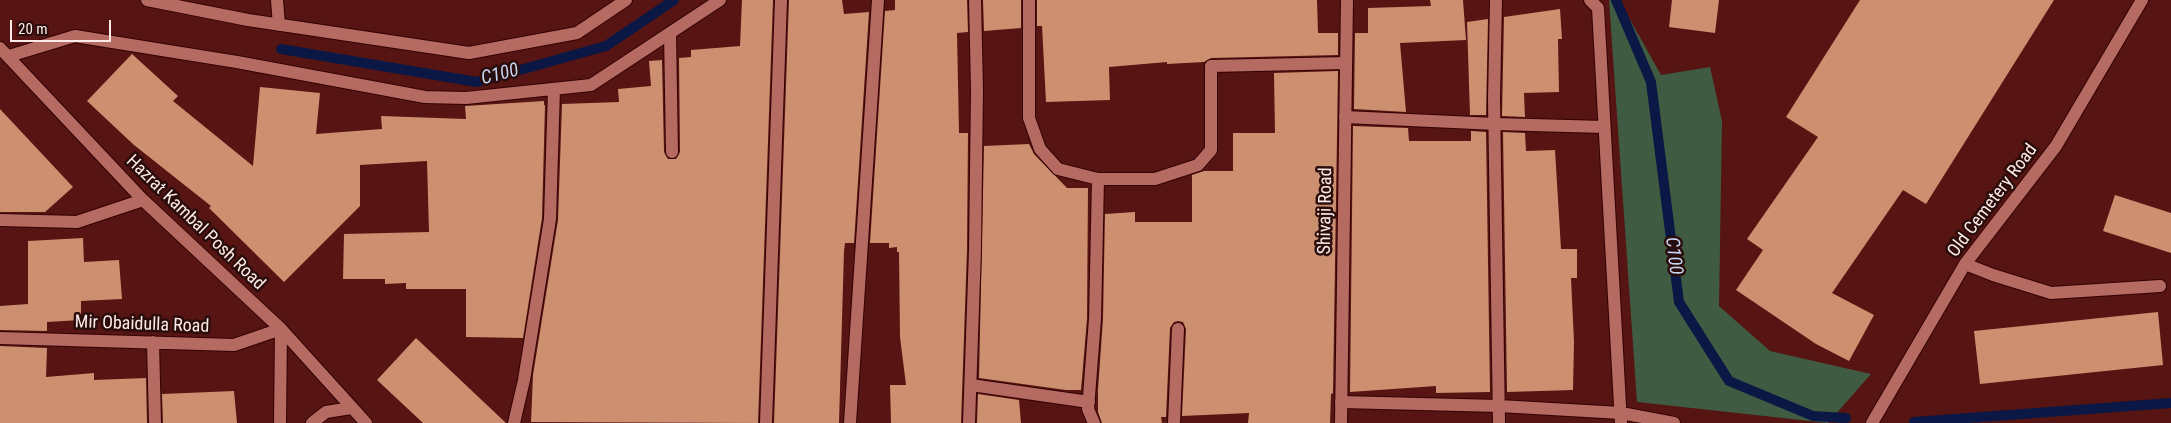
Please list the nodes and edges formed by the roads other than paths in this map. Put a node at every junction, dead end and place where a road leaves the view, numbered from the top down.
1 (146, 0) edge
2 (277, 0) edge
3 (626, 0) edge
4 (720, 0) edge
5 (781, 0) edge
6 (878, 0) edge
7 (975, 0) edge
8 (1029, 0) edge
9 (1347, 0) edge
10 (1496, 0) edge
11 (1590, 0) edge
12 (2142, 0) edge
13 (279, 25) junction
14 (670, 33) junction
15 (4, 52) edge
16 (1346, 64) junction
17 (554, 89) junction
18 (1345, 117) junction
19 (1496, 124) junction
20 (1604, 127) junction
21 (672, 152) dead end
22 (1098, 179) junction
23 (143, 200) junction
24 (0, 220) edge
25 (1965, 264) junction
26 (2160, 286) dead end
27 (281, 329) junction
28 (1178, 329) dead end
29 (0, 338) edge
30 (153, 342) junction
31 (971, 385) junction
32 (1089, 402) junction
33 (1341, 402) junction
34 (1499, 406) junction
35 (351, 408) junction
36 (1621, 418) edge
37 (155, 423) edge
38 (280, 423) edge
39 (312, 423) edge
40 (366, 423) edge
41 (514, 423) edge
42 (766, 423) edge
43 (850, 423) edge
44 (969, 423) edge
45 (1094, 423) edge
46 (1174, 423) edge
47 (1341, 423) edge
48 (1499, 423) edge
49 (1674, 423) edge
50 (1872, 423) edge

1 - 13 street
2 - 13 street
3 - 13 street
4 - 14 street
5 - 42 street
6 - 43 street
7 - 31 street
8 - 22 street
9 - 16 street, Shivaji Road
10 - 19 street
11 - 20 street
12 - 25 street, Old Cemetery Road
14 - 17 street
14 - 21 street
15 - 17 street
15 - 23 street, Hazrat Kambal Posh Road
16 - 18 street, Shivaji Road
16 - 22 street
17 - 41 street
18 - 19 street
18 - 33 street, Shivaji Road
19 - 20 street
19 - 34 street
20 - 36 street
22 - 32 street
23 - 24 street
23 - 27 street, Hazrat Kambal Posh Road
25 - 26 street
25 - 50 street, Old Cemetery Road
27 - 30 street, Mir Obaidulla Road
27 - 35 street, Hazrat Kambal Posh Road
27 - 38 street
28 - 46 street
29 - 30 street, Mir Obaidulla Road
30 - 37 street
31 - 32 street
31 - 44 street
32 - 45 street
33 - 34 street
33 - 47 street, Shivaji Road
34 - 36 street
34 - 48 street
35 - 39 street
35 - 40 street, Hazrat Kambal Posh Road
36 - 49 street

